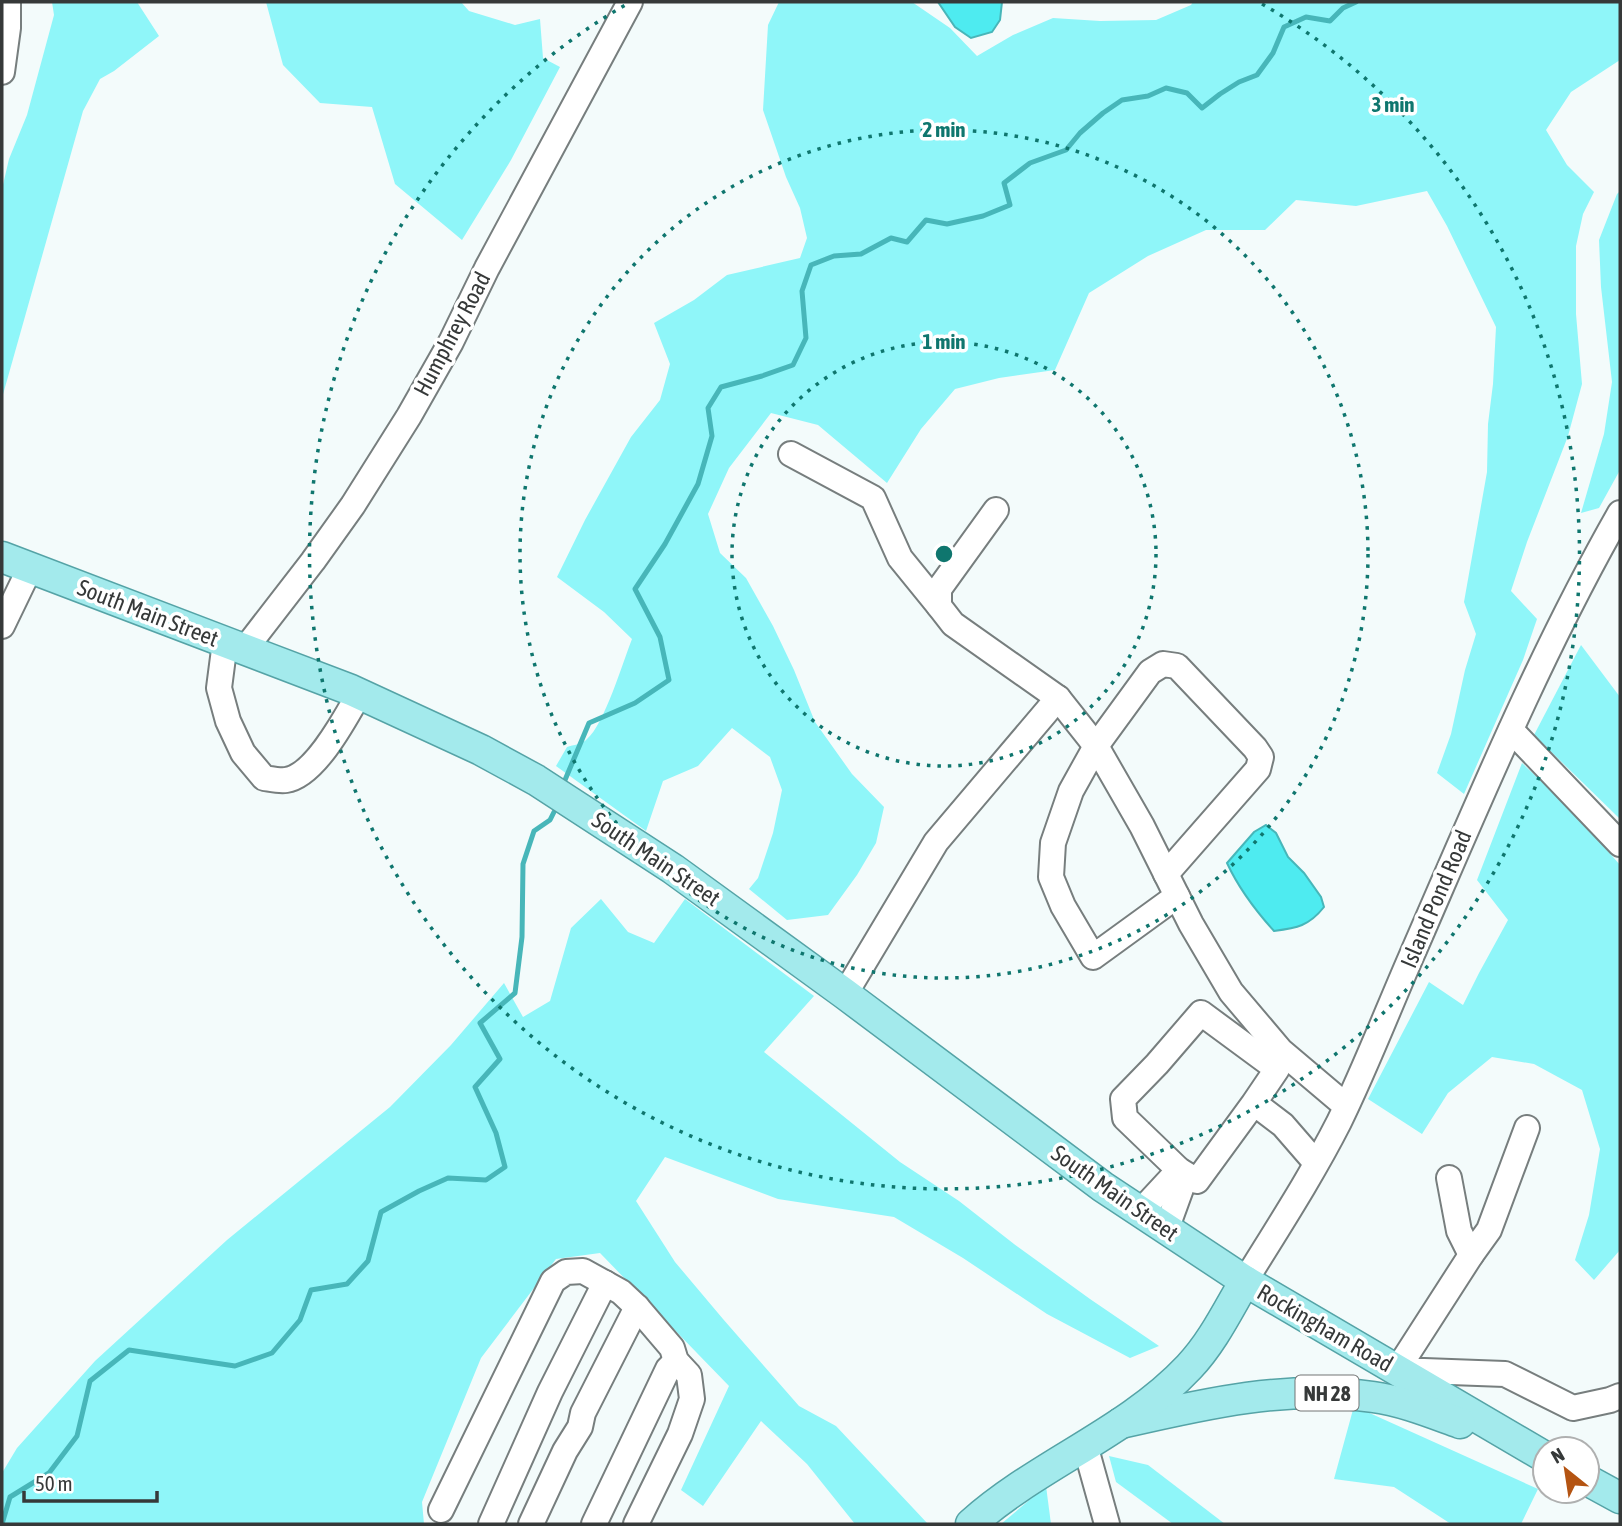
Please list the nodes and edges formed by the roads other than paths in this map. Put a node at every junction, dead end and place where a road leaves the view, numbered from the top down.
1 (8, 2) edge
2 (626, 4) edge
3 (2, 72) edge
4 (791, 454) dead end
5 (996, 510) dead end
6 (1620, 513) edge
7 (2, 557) edge
8 (30, 568) junction
9 (939, 607) junction
10 (4, 615) edge
11 (235, 645) junction
12 (359, 694) junction
13 (1058, 698) junction
14 (1511, 730) junction
15 (1096, 746) junction
16 (1620, 844) edge
17 (1166, 874) junction
18 (1177, 896) junction
19 (845, 994) junction
20 (1254, 1103) junction
21 (1346, 1106) junction
22 (1527, 1128) dead end
23 (1316, 1163) junction
24 (1182, 1172) junction
25 (1449, 1178) dead end
26 (1140, 1212) junction
27 (1167, 1230) junction
28 (1471, 1255) junction
29 (1245, 1281) junction
30 (605, 1283) junction
31 (637, 1307) junction
32 (676, 1361) junction
33 (1397, 1370) junction
34 (1620, 1396) edge
35 (1121, 1423) junction
36 (1085, 1445) junction
37 (1531, 1449) edge
38 (1531, 1450) edge
39 (1601, 1488) edge
40 (1620, 1498) edge
41 (441, 1510) dead end
42 (491, 1524) edge
43 (531, 1524) edge
44 (594, 1524) edge
45 (636, 1524) edge
46 (971, 1524) edge
47 (1107, 1524) edge

1 - 3 street
2 - 11 street, Humphrey Road
4 - 9 street
5 - 9 street
6 - 14 street, Island Pond Road
7 - 8 main road, South Main Street
8 - 10 street
8 - 11 main road, South Main Street
9 - 13 street
11 - 12 main road, South Main Street
11 - 12 street
12 - 19 main road, South Main Street
13 - 15 street
13 - 19 street
14 - 16 street
14 - 21 street, Island Pond Road
15 - 17 street
15 - 17 street
15 - 18 street
17 - 18 street
18 - 21 street
19 - 26 main road, South Main Street
20 - 23 street
20 - 24 street
20 - 24 street
21 - 23 street, Island Pond Road
22 - 28 street
23 - 29 street, Island Pond Road
24 - 26 street
24 - 27 street
25 - 28 street
26 - 27 main road, South Main Street
27 - 29 main road, South Main Street
28 - 33 street
29 - 33 main road, Rockingham Road / NH 28
29 - 35 main road, Rockingham Road / NH 28
30 - 31 street
30 - 41 street
30 - 42 street
31 - 32 street
31 - 43 street
32 - 44 street
32 - 45 street
33 - 34 street
33 - 37 main road, Rockingham Road / NH 28
35 - 36 main road, Rockingham Road / NH 28
35 - 38 main road, NH 28
36 - 46 main road, Rockingham Road / NH 28
36 - 47 street
39 - 40 main road

